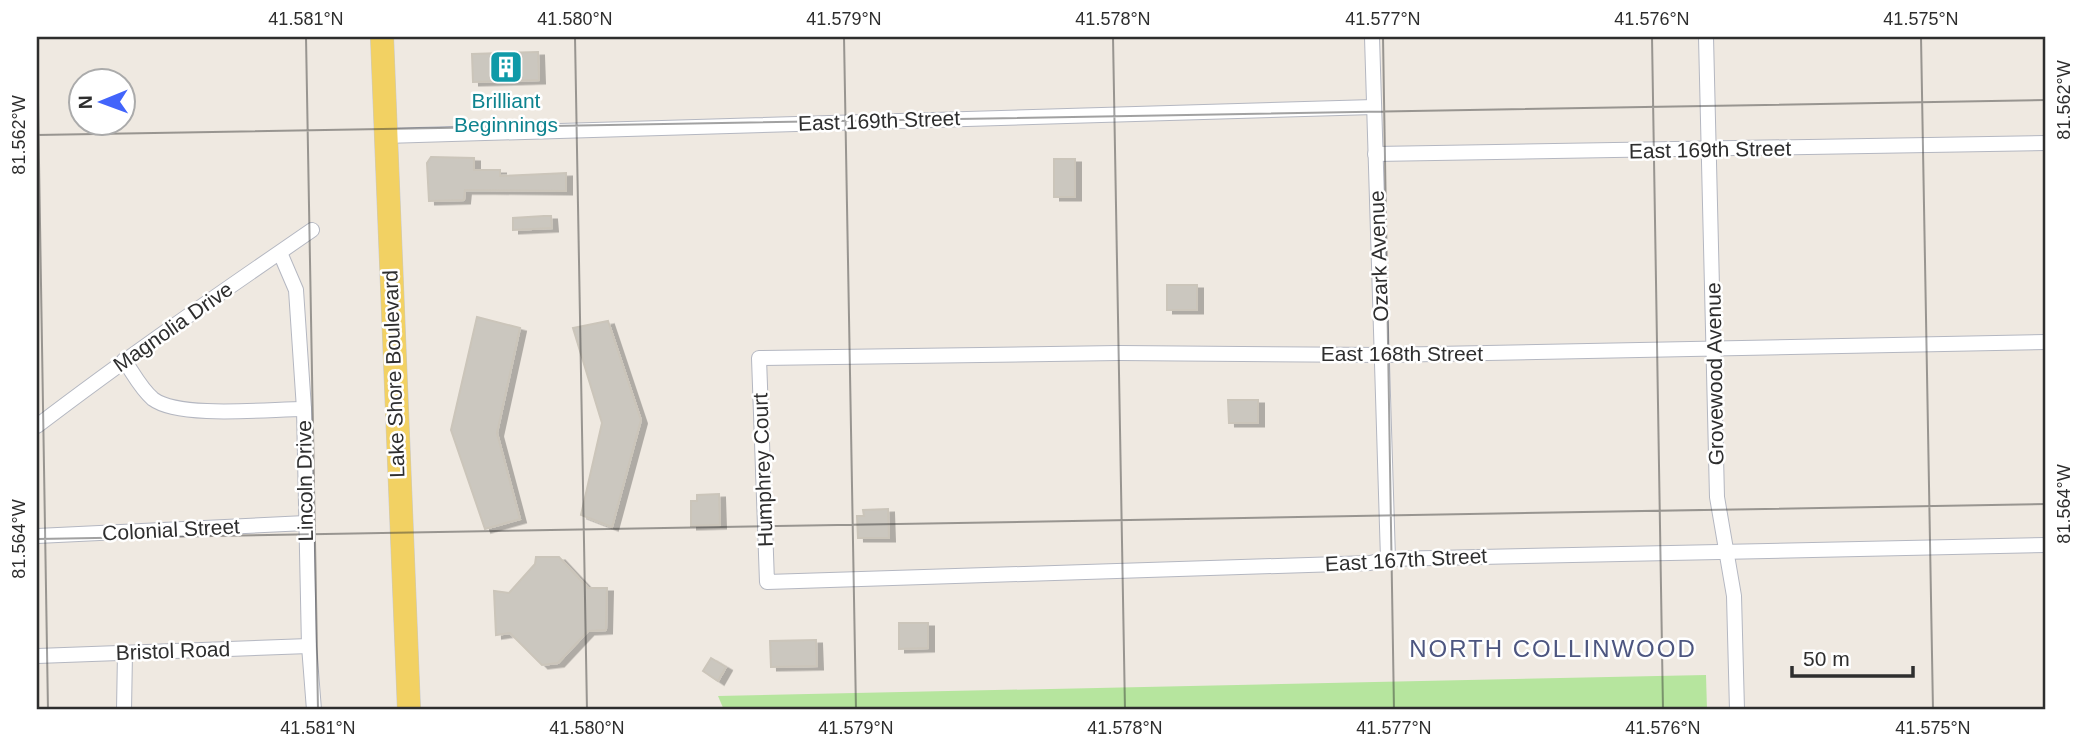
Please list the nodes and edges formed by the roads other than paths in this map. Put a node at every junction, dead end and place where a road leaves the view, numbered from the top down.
1 (382, 37) edge
2 (1372, 37) edge
3 (1706, 37) edge
4 (1374, 107) junction
5 (384, 136) junction
6 (2046, 143) edge
7 (1709, 150) junction
8 (1375, 154) junction
9 (312, 230) dead end
10 (281, 255) junction
11 (2046, 342) edge
12 (1715, 350) junction
13 (1383, 355) junction
14 (759, 358) joint
15 (124, 360) junction
16 (304, 409) junction
17 (37, 426) edge
18 (306, 523) junction
19 (37, 536) edge
20 (2046, 545) edge
21 (1727, 551) junction
22 (1388, 559) junction
23 (767, 582) joint
24 (309, 646) junction
25 (125, 653) junction
26 (37, 656) edge
27 (124, 710) edge
28 (314, 710) edge
29 (409, 710) edge
30 (1737, 710) edge

1 - 5 main road, Lake Shore Boulevard
2 - 4 street, Ozark Avenue
3 - 7 street, Grovewood Avenue
4 - 5 street, East 169th Street
4 - 8 street, Ozark Avenue
5 - 29 main road, Lake Shore Boulevard
6 - 7 street, East 169th Street
7 - 8 street, East 169th Street
7 - 12 street, Grovewood Avenue
8 - 13 street, Ozark Avenue
9 - 10 street, Magnolia Drive
10 - 15 street, Magnolia Drive
10 - 16 street, Lincoln Drive
11 - 12 street, East 168th Street
12 - 13 street, East 168th Street
12 - 21 street, Grovewood Avenue
13 - 14 street, East 168th Street
13 - 22 street, Ozark Avenue
14 - 23 street, Humphrey Court
15 - 16 street
15 - 17 street, Magnolia Drive
16 - 18 street, Lincoln Drive
18 - 19 street, Colonial Street
18 - 24 street, Lincoln Drive
20 - 21 street, East 167th Street
21 - 22 street, East 167th Street
21 - 30 street, Grovewood Avenue
22 - 23 street, East 167th Street
24 - 25 street, Bristol Road
24 - 28 street, Lincoln Drive
25 - 26 street, Bristol Road
25 - 27 street

